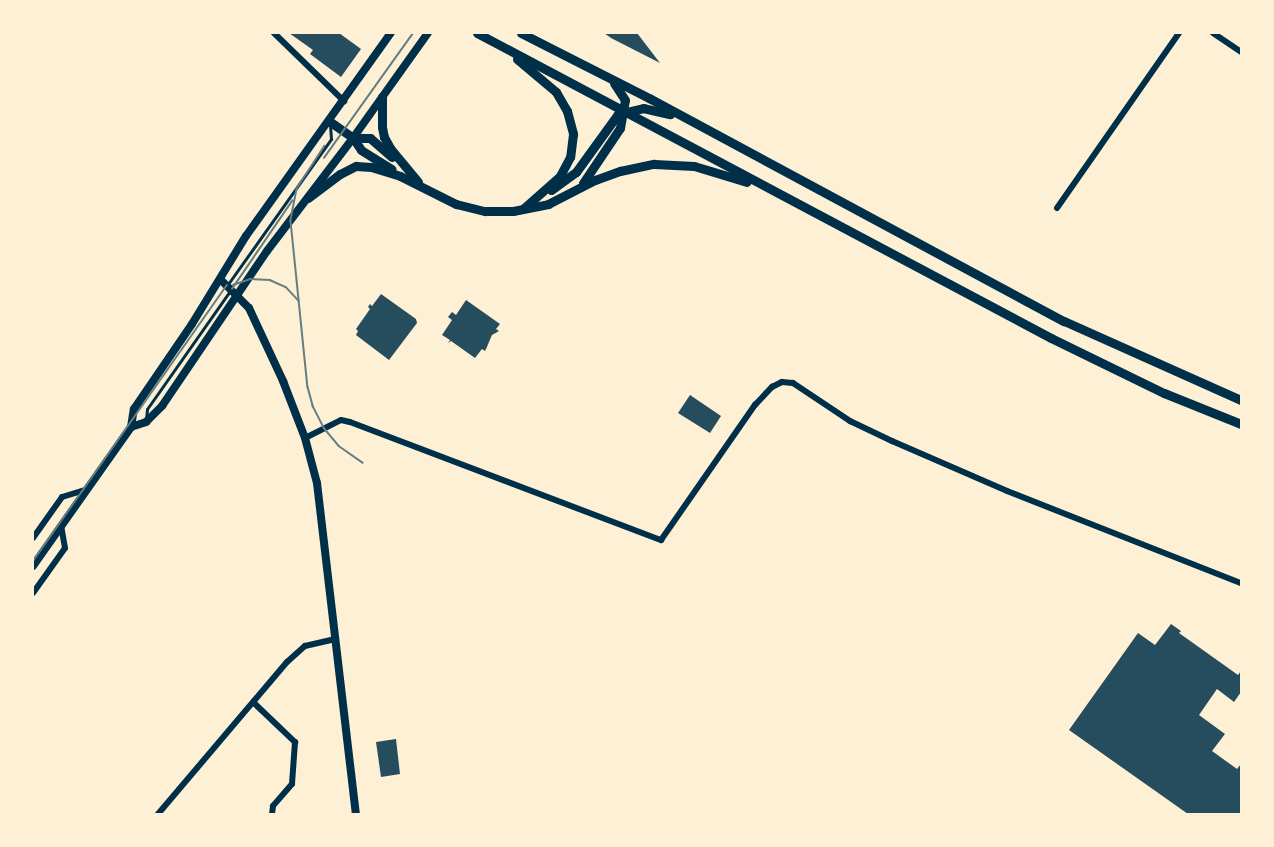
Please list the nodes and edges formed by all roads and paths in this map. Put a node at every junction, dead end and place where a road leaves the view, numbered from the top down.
1 (274, 33) edge
2 (428, 33) edge
3 (477, 33) edge
4 (521, 33) edge
5 (1179, 33) edge
6 (1214, 33) edge
7 (390, 35) edge
8 (493, 41) junction
9 (1241, 52) edge
10 (605, 76) junction
11 (382, 97) junction
12 (344, 101) junction
13 (624, 111) junction
14 (687, 119) junction
15 (329, 121) junction
16 (353, 138) junction
17 (402, 171) junction
18 (578, 188) junction
19 (767, 188) junction
20 (538, 197) junction
21 (308, 198) junction
22 (524, 208) junction
23 (1057, 208) dead end
24 (220, 279) junction
25 (232, 289) junction
26 (1241, 400) edge
27 (1241, 424) edge
28 (131, 427) junction
29 (305, 438) junction
30 (88, 489) junction
31 (61, 526) junction
32 (33, 538) edge
33 (33, 566) edge
34 (1241, 584) edge
35 (33, 593) edge
36 (335, 639) junction
37 (254, 703) junction
38 (158, 814) edge
39 (272, 814) edge
40 (356, 814) edge

1 - 12 street
2 - 11 street
3 - 8 highway
4 - 10 highway
5 - 23 street
6 - 9 street
7 - 12 street
8 - 13 highway
8 - 20 highway
10 - 13 highway
10 - 14 highway
11 - 16 street
11 - 17 highway
12 - 15 street
13 - 14 highway
13 - 18 highway
13 - 19 highway
13 - 20 highway
14 - 26 highway
15 - 16 highway
15 - 24 street
15 - 25 lane
16 - 17 highway
16 - 17 highway
16 - 21 street
17 - 21 highway
17 - 22 highway
18 - 19 highway
18 - 22 highway
19 - 27 highway
20 - 22 highway
21 - 25 street
24 - 25 street
24 - 28 street
25 - 28 street
25 - 29 street
28 - 30 street
29 - 34 street
29 - 36 street
30 - 31 street
30 - 32 street
31 - 33 street
31 - 35 street
36 - 37 street
36 - 40 street
37 - 38 street
37 - 39 street

